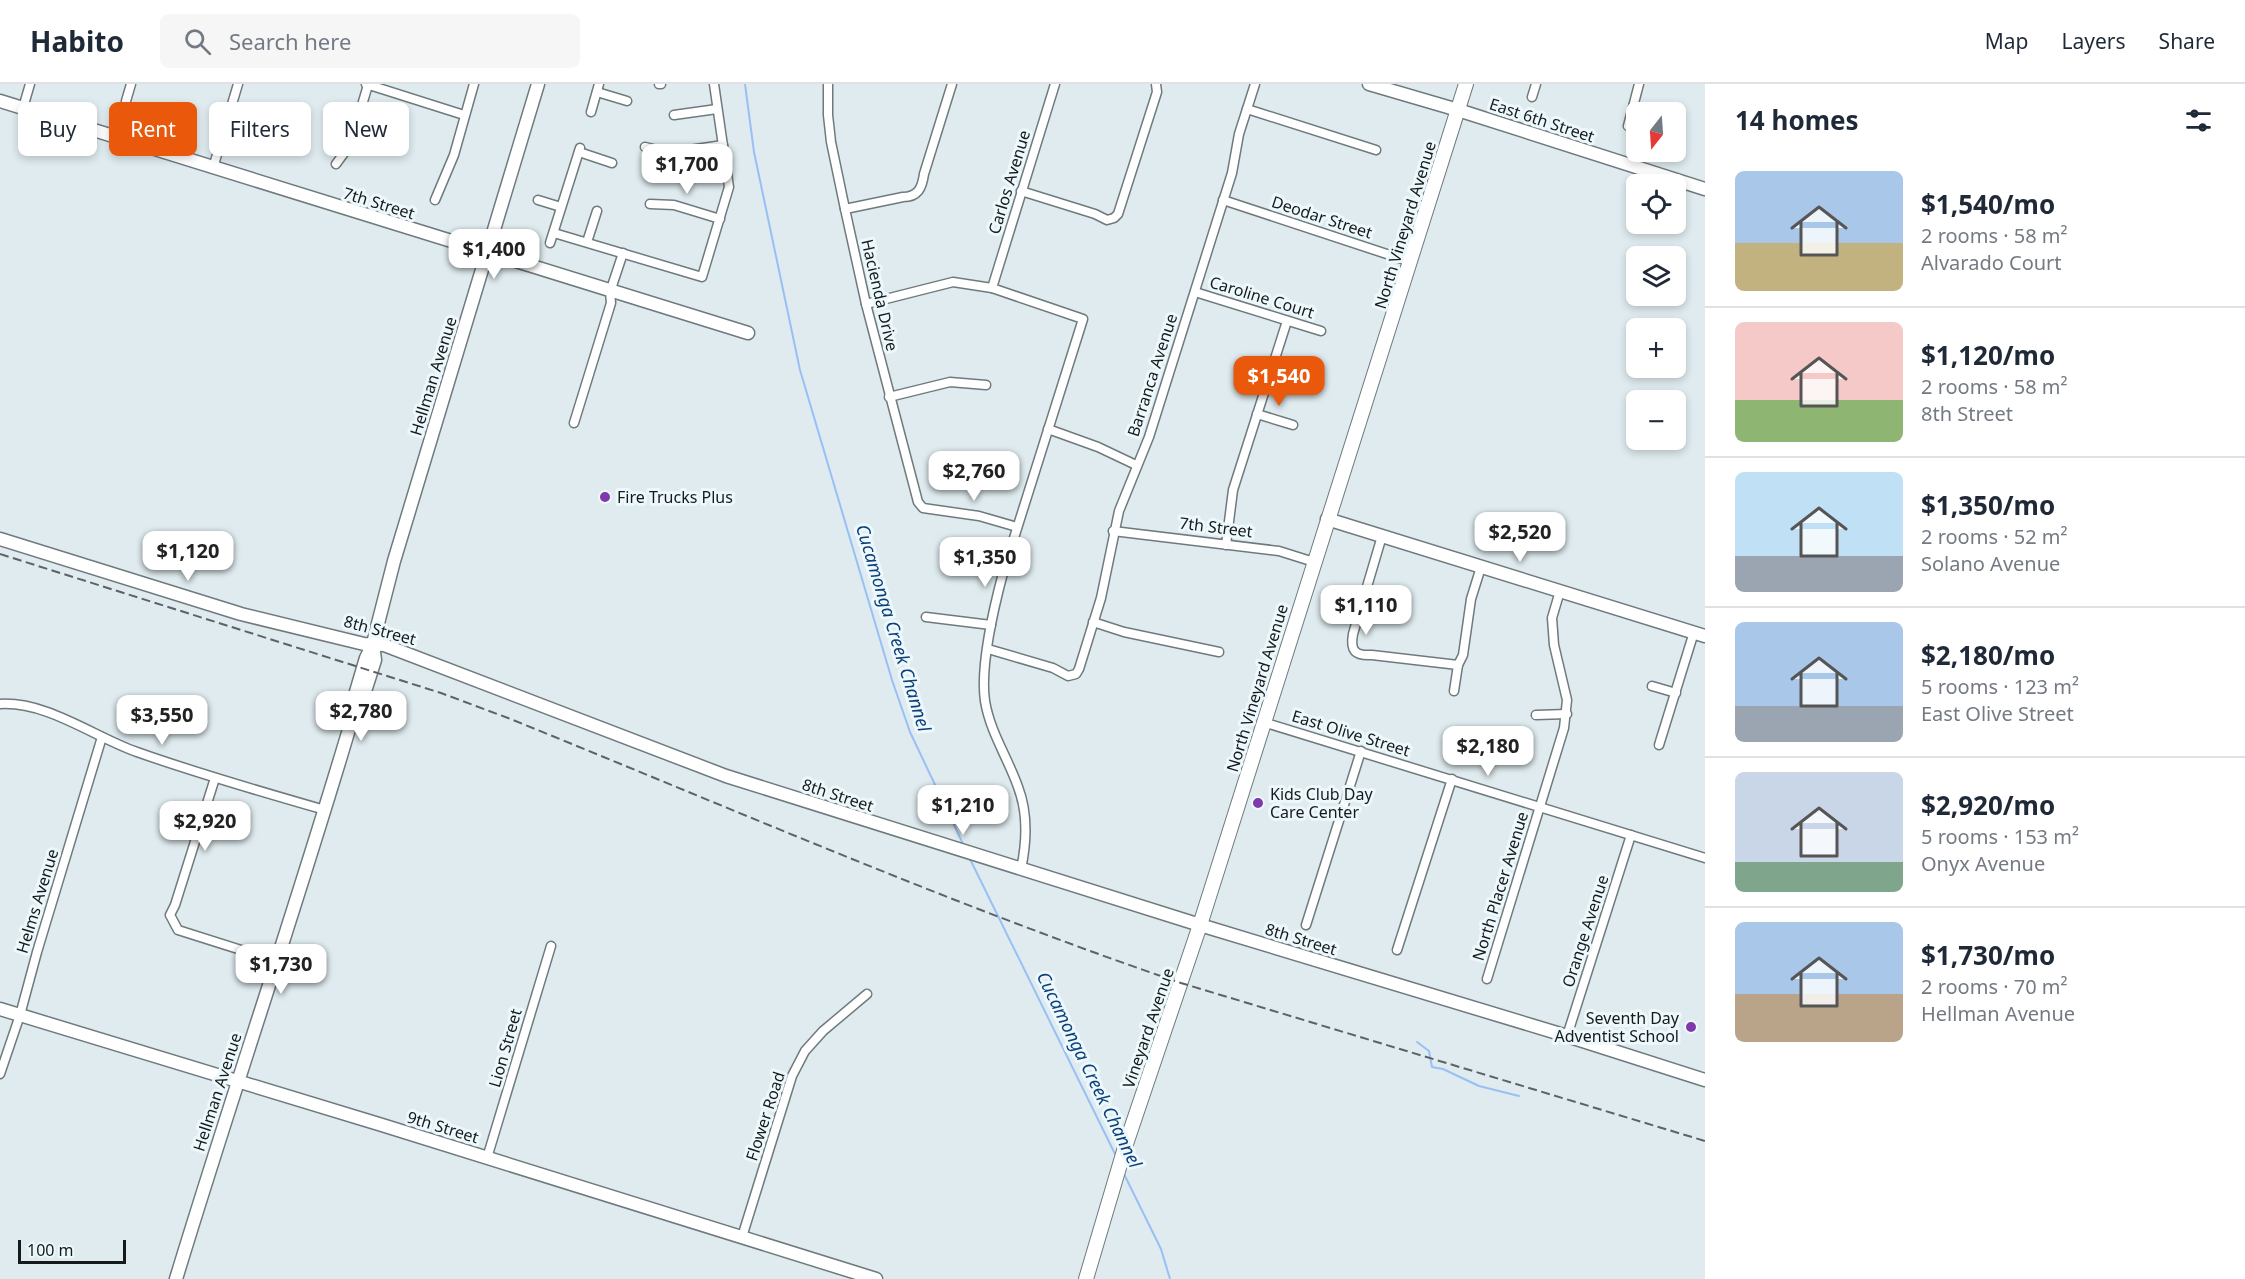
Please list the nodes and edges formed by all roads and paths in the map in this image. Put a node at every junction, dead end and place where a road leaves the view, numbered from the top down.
1 (30, 84) edge
2 (131, 84) edge
3 (238, 84) edge
4 (367, 84) edge
5 (474, 84) edge
6 (538, 84) edge
7 (714, 84) edge
8 (828, 84) edge
9 (952, 84) edge
10 (1055, 84) edge
11 (1156, 84) edge
12 (1255, 84) edge
13 (1369, 84) edge
14 (1466, 84) edge
15 (1536, 84) edge
16 (1639, 84) edge
17 (598, 88) edge
18 (1532, 97) dead end
19 (0, 101) edge
20 (126, 101) dead end
21 (627, 101) dead end
22 (25, 102) edge
23 (1634, 102) edge
24 (18, 106) edge
25 (717, 109) junction
26 (1247, 109) junction
27 (1458, 110) junction
28 (591, 112) dead end
29 (464, 115) junction
30 (674, 115) dead end
31 (97, 131) edge
32 (723, 145) junction
33 (645, 147) dead end
34 (1376, 150) dead end
35 (612, 163) dead end
36 (336, 164) dead end
37 (213, 168) junction
38 (1705, 189) edge
39 (1021, 190) junction
40 (435, 200) dead end
41 (538, 200) dead end
42 (1223, 200) junction
43 (650, 204) dead end
44 (561, 207) junction
45 (845, 209) junction
46 (597, 211) dead end
47 (720, 219) junction
48 (554, 232) junction
49 (587, 242) junction
50 (550, 243) dead end
51 (623, 253) junction
52 (487, 254) junction
53 (1411, 262) junction
54 (992, 288) junction
55 (610, 292) junction
56 (1195, 292) junction
57 (866, 304) junction
58 (1287, 321) junction
59 (1321, 331) dead end
60 (748, 333) dead end
61 (986, 385) dead end
62 (889, 397) junction
63 (1257, 414) junction
64 (574, 423) dead end
65 (1293, 425) dead end
66 (1048, 429) junction
67 (1136, 465) junction
68 (1327, 519) junction
69 (1017, 527) junction
70 (1113, 531) junction
71 (1382, 536) junction
72 (0, 539) edge
73 (1226, 544) junction
74 (1314, 562) junction
75 (1481, 567) junction
76 (1560, 591) junction
77 (926, 616) dead end
78 (1093, 622) junction
79 (991, 625) junction
80 (1699, 634) edge
81 (374, 644) junction
82 (988, 649) junction
83 (1219, 652) dead end
84 (1458, 665) junction
85 (1652, 686) dead end
86 (1454, 691) dead end
87 (1676, 693) junction
88 (0, 704) edge
89 (1566, 714) junction
90 (1536, 715) dead end
91 (1263, 722) junction
92 (102, 737) junction
93 (1659, 745) dead end
94 (1360, 752) junction
95 (215, 778) junction
96 (1452, 779) junction
97 (1541, 807) junction
98 (325, 810) junction
99 (1631, 834) junction
100 (1705, 858) edge
101 (1021, 869) junction
102 (1200, 925) junction
103 (1306, 926) dead end
104 (550, 946) dead end
105 (1397, 950) dead end
106 (276, 961) junction
107 (1487, 979) dead end
108 (867, 994) dead end
109 (0, 1009) edge
110 (20, 1015) junction
111 (1567, 1036) junction
112 (0, 1074) edge
113 (1705, 1080) edge
114 (238, 1082) junction
115 (487, 1158) junction
116 (742, 1237) junction
117 (176, 1279) edge
118 (876, 1279) edge
119 (1086, 1279) edge

1 - 22 street
2 - 20 street
3 - 37 street
4 - 29 street
4 - 36 street
5 - 29 street
6 - 52 street, Hellman Avenue
7 - 25 street
8 - 45 street, Hacienda Drive
9 - 45 street
10 - 39 street, Carlos Avenue
11 - 39 street
12 - 26 street, Barranca Avenue
13 - 27 street, East 6th Street
14 - 27 main road, North Vineyard Avenue
15 - 18 street
16 - 23 street
17 - 21 street
17 - 28 street
19 - 24 street, 7th Street
25 - 30 street
25 - 32 street
26 - 34 street
26 - 42 street, Barranca Avenue
27 - 38 street, East 6th Street
27 - 53 main road, North Vineyard Avenue
29 - 40 street
31 - 37 street, 7th Street
32 - 33 street
32 - 47 street
35 - 44 street
37 - 52 street, 7th Street
39 - 54 street, Carlos Avenue
41 - 44 street
42 - 53 street, Deodar Street
42 - 56 street, Barranca Avenue
43 - 47 street
44 - 48 street
45 - 57 street, Hacienda Drive
46 - 49 street
47 - 51 street
48 - 49 street
48 - 50 street
49 - 51 street
51 - 55 street
52 - 55 street, 7th Street
52 - 81 street, Hellman Avenue
53 - 68 main road, North Vineyard Avenue
54 - 57 street
54 - 66 street
55 - 60 street, 7th Street
55 - 64 street
56 - 58 street, Caroline Court
56 - 67 street, Barranca Avenue
57 - 62 street, Hacienda Drive
58 - 59 street, Caroline Court
58 - 63 street
61 - 62 street
62 - 69 street, Hacienda Drive
63 - 65 street
63 - 73 street
66 - 67 street
66 - 69 street
67 - 70 street, Barranca Avenue
68 - 71 street
68 - 74 main road, North Vineyard Avenue
69 - 79 street
70 - 73 street, 7th Street
70 - 78 street, Barranca Avenue
71 - 75 street
71 - 84 street
72 - 81 street, 8th Street
73 - 74 street, 7th Street
74 - 91 main road, North Vineyard Avenue
75 - 76 street
75 - 84 street
76 - 80 street
76 - 89 street, North Placer Avenue
77 - 79 street
78 - 82 street, Barranca Avenue
78 - 83 street
79 - 82 street
80 - 87 street
81 - 98 street, Hellman Avenue
81 - 101 street, 8th Street
82 - 101 street
84 - 86 street
85 - 87 street
87 - 93 street
88 - 92 street
89 - 90 street
89 - 97 street, North Placer Avenue
91 - 94 street, East Olive Street
91 - 102 main road, North Vineyard Avenue
92 - 95 street
92 - 110 street, Helms Avenue
94 - 96 street, East Olive Street
94 - 103 street
95 - 98 street
95 - 106 street
96 - 97 street, East Olive Street
96 - 105 street
97 - 99 street, East Olive Street
97 - 107 street, North Placer Avenue
98 - 106 street, Hellman Avenue
99 - 100 street, East Olive Street
99 - 111 street, Orange Avenue
101 - 102 street, 8th Street
102 - 111 street, 8th Street
102 - 119 main road, Vineyard Avenue
104 - 115 street, Lion Street
106 - 114 street, Hellman Avenue
108 - 116 street, Flower Road
109 - 110 street, 9th Street
110 - 112 street, Helms Avenue
110 - 114 street, 9th Street
111 - 113 street, 8th Street
114 - 115 street, 9th Street
114 - 117 street, Hellman Avenue
115 - 116 street, 9th Street
116 - 118 street, 9th Street

